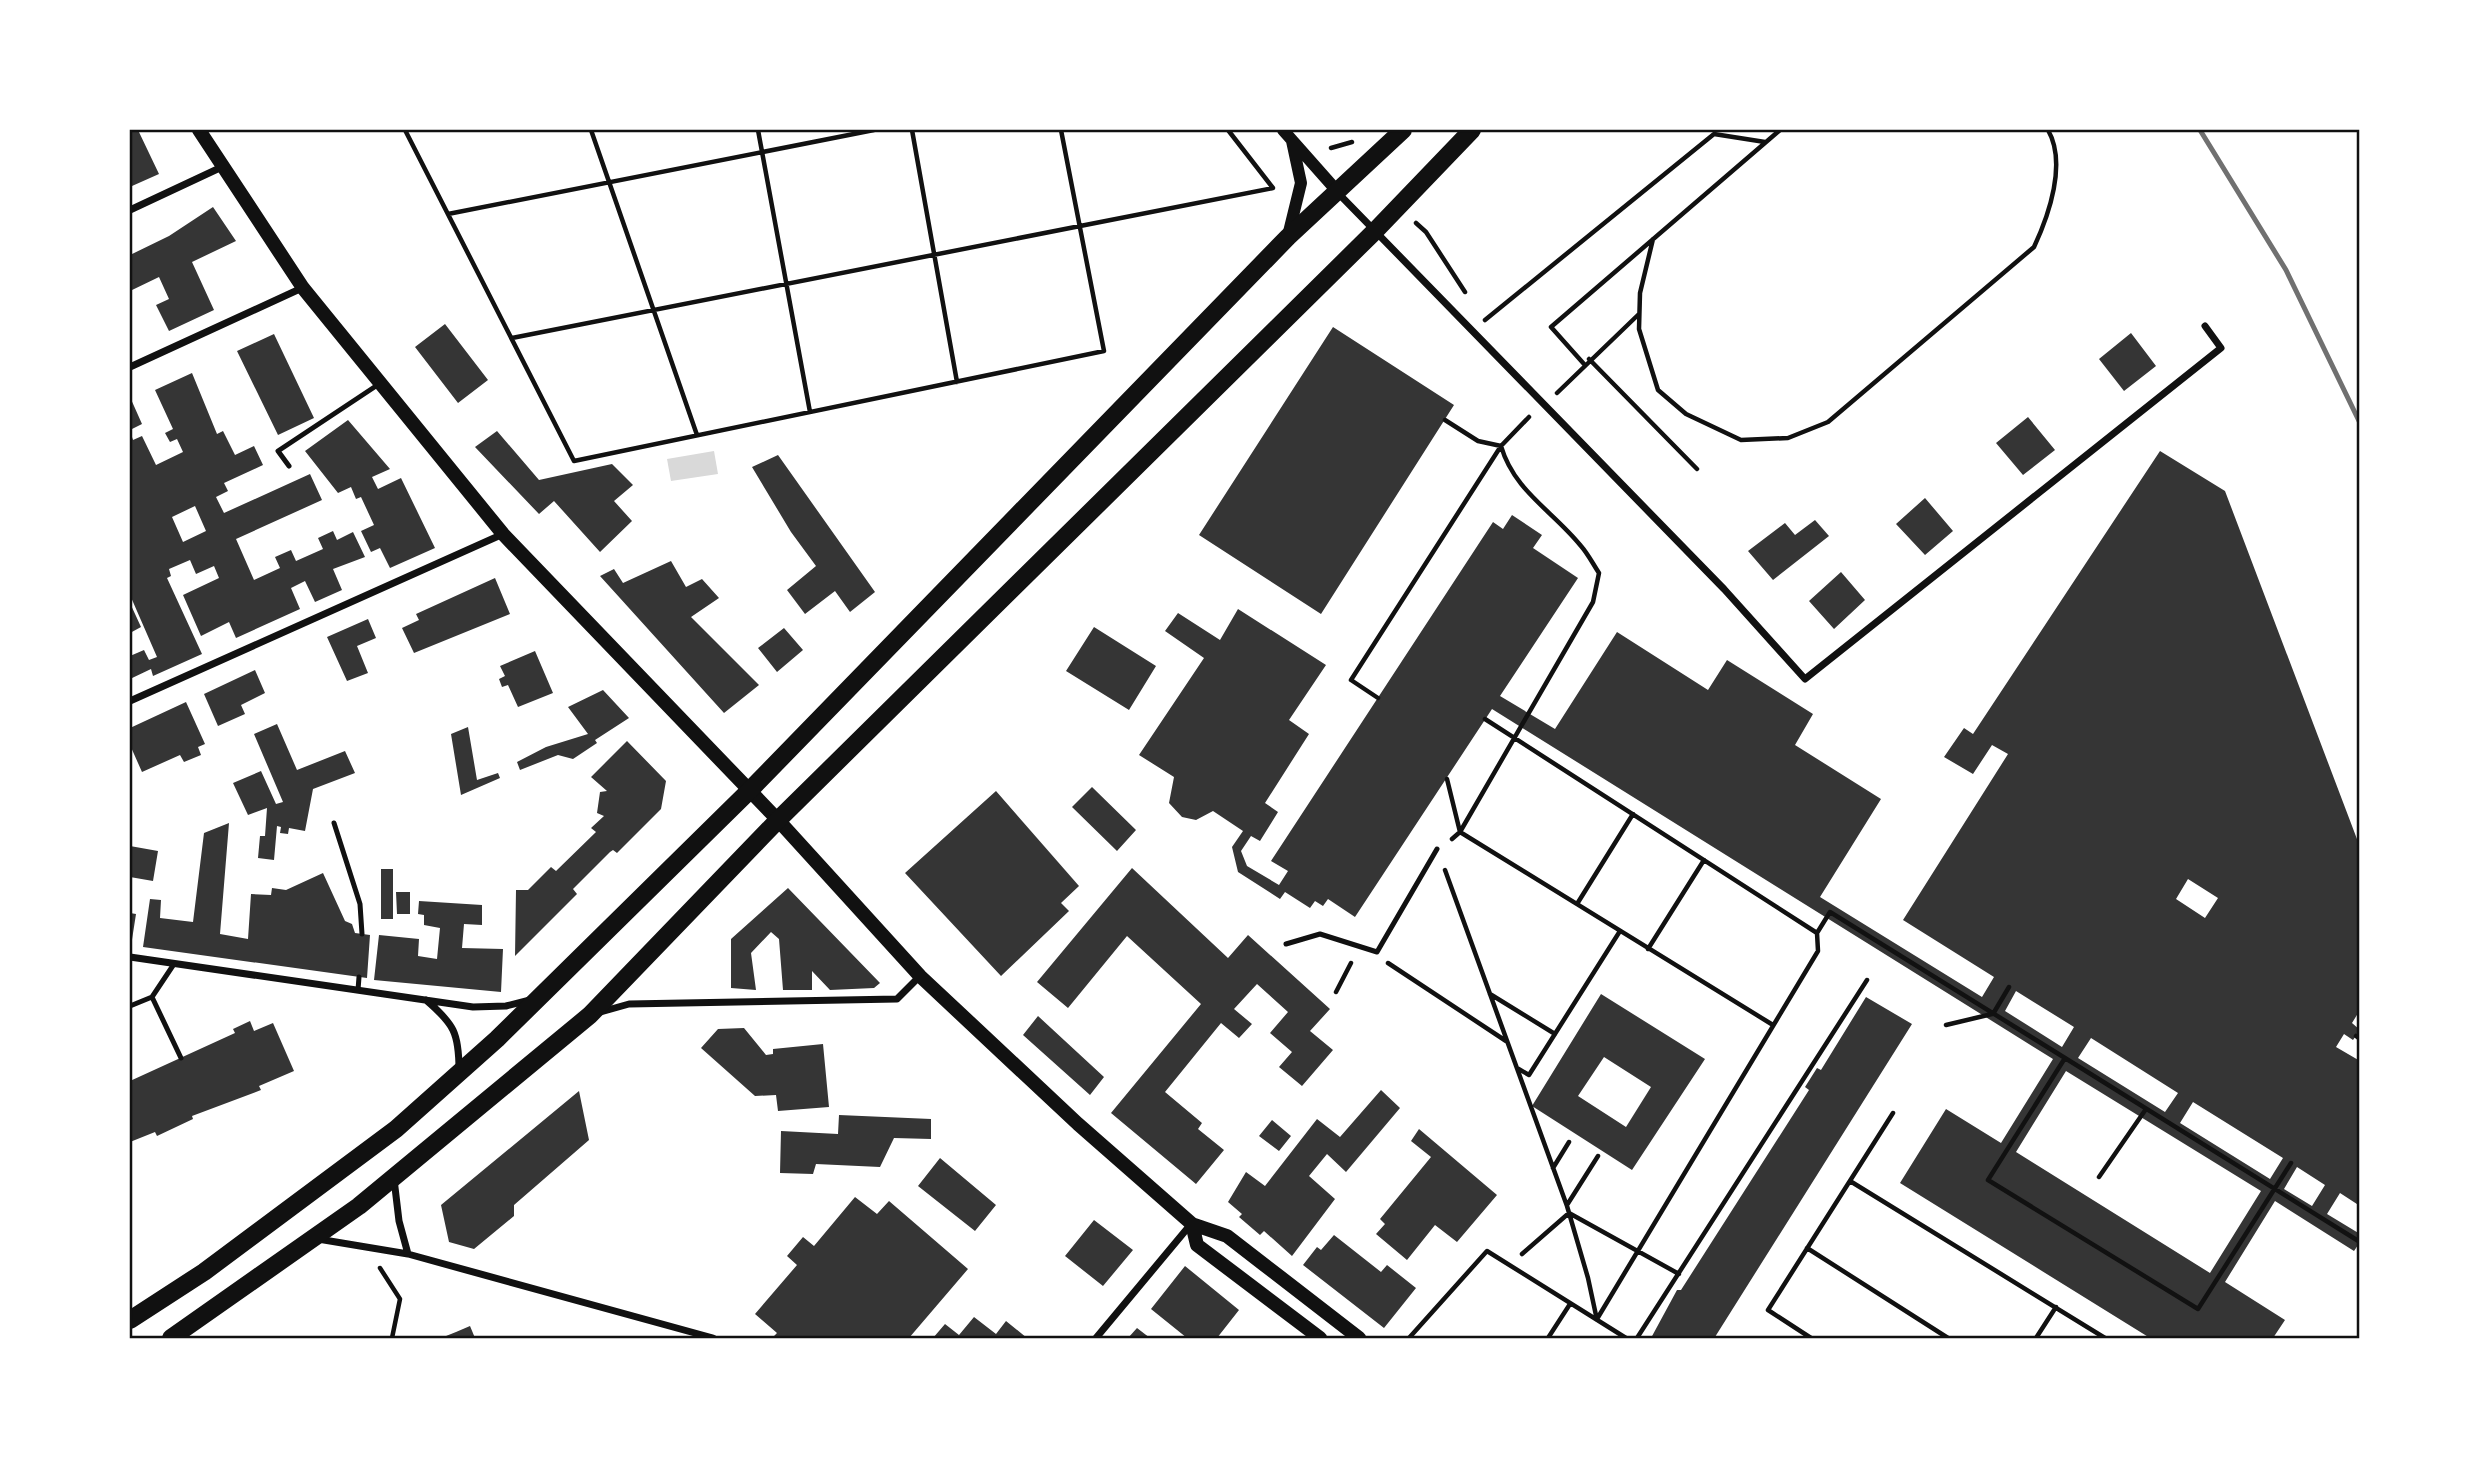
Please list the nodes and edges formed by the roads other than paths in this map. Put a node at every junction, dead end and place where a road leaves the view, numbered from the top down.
1 (199, 130) edge
2 (1283, 130) edge
3 (1403, 130) edge
4 (1472, 130) edge
5 (1292, 141) junction
6 (224, 166) junction
7 (1337, 191) junction
8 (130, 210) edge
9 (1375, 231) junction
10 (1288, 237) junction
11 (303, 288) junction
12 (2205, 326) dead end
13 (130, 367) edge
14 (379, 384) junction
15 (289, 466) dead end
16 (503, 534) junction
17 (130, 701) edge
18 (750, 790) junction
19 (778, 820) junction
20 (334, 823) dead end
21 (1437, 849) road end
22 (362, 934) dead end
23 (1286, 944) dead end
24 (130, 957) edge
25 (174, 964) junction
26 (920, 976) junction
27 (359, 977) dead end
28 (358, 990) junction
29 (152, 997) junction
30 (538, 998) junction
31 (426, 1000) junction
32 (130, 1006) edge
33 (590, 1015) junction
34 (181, 1058) dead end
35 (459, 1072) junction
36 (394, 1178) junction
37 (1192, 1224) junction
38 (314, 1238) junction
39 (408, 1254) junction
40 (130, 1320) edge
41 (171, 1339) edge
42 (713, 1339) edge
43 (1096, 1339) edge
44 (1320, 1339) edge
45 (1359, 1339) edge

1 - 6 main road
2 - 5 street
3 - 7 main road
4 - 9 main road
5 - 7 street
5 - 10 street
6 - 8 street
6 - 11 main road
7 - 9 street
7 - 10 main road
9 - 12 street
9 - 19 main road
10 - 18 main road
11 - 13 street
11 - 14 main road
14 - 15 lane
14 - 16 main road
16 - 17 street
16 - 18 main road
18 - 19 main road
18 - 30 main road
19 - 26 main road
19 - 33 main road
20 - 22 lane
21 - 23 lane
24 - 25 street
25 - 28 street
25 - 29 lane
26 - 33 street
26 - 37 main road
27 - 28 lane
28 - 31 street
29 - 32 lane
29 - 34 lane
30 - 31 street
30 - 35 main road
31 - 35 street
33 - 36 main road
35 - 40 main road
36 - 38 main road
36 - 39 street
37 - 43 street
37 - 44 main road
37 - 45 main road
38 - 39 street
38 - 41 main road
39 - 42 street

